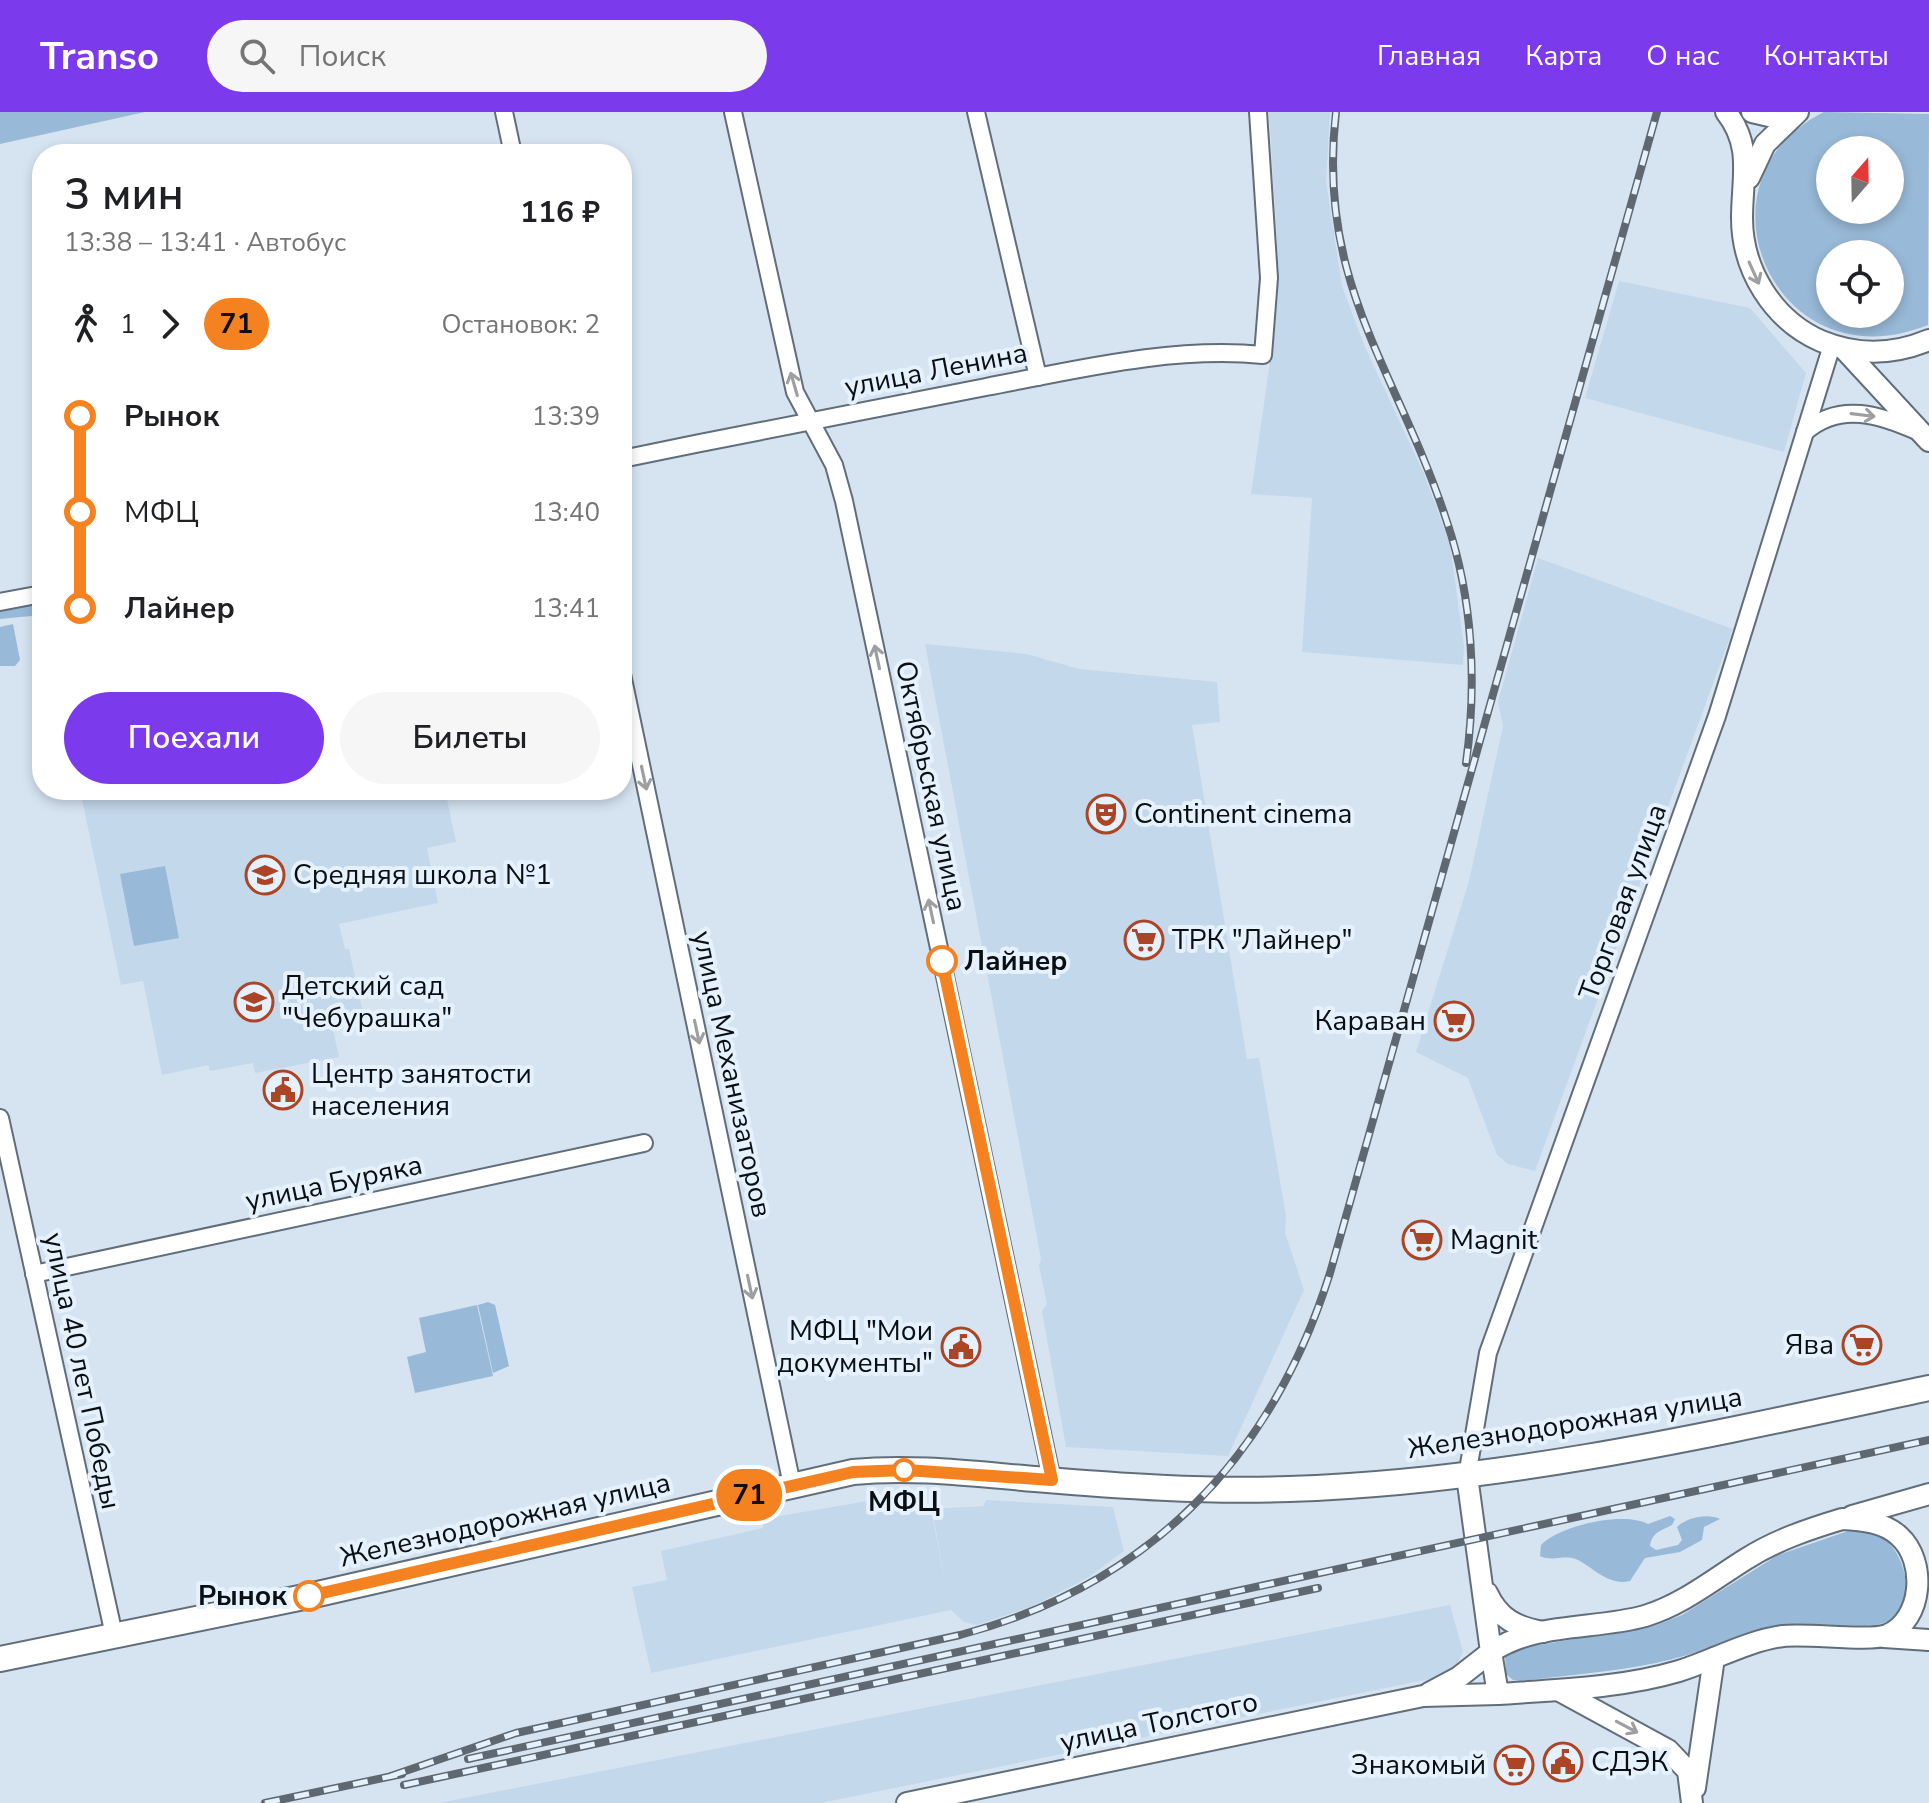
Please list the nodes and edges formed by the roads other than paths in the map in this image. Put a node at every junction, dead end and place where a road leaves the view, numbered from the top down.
1 (504, 112) edge
2 (733, 112) edge
3 (976, 112) edge
4 (1258, 112) edge
5 (1726, 112) edge
6 (1752, 112) edge
7 (1791, 112) edge
8 (1798, 112) edge
9 (511, 144) edge
10 (1744, 197) junction
11 (1929, 340) edge
12 (1838, 347) junction
13 (1038, 377) junction
14 (810, 420) junction
15 (1805, 432) junction
16 (1926, 438) edge
17 (632, 457) edge
18 (32, 596) edge
19 (0, 602) edge
20 (632, 722) edge
21 (0, 1118) edge
22 (644, 1143) dead end
23 (34, 1274) junction
24 (1929, 1388) edge
25 (1467, 1476) junction
26 (1052, 1480) junction
27 (792, 1485) junction
28 (1929, 1494) edge
29 (1842, 1519) junction
30 (1481, 1579) junction
31 (1545, 1632) junction
32 (114, 1635) junction
33 (1884, 1637) junction
34 (1929, 1640) edge
35 (1491, 1652) junction
36 (1714, 1658) junction
37 (0, 1659) edge
38 (1558, 1690) junction
39 (1498, 1694) junction
40 (1423, 1696) junction
41 (976, 1796) edge
42 (907, 1803) edge
43 (1692, 1803) edge

1 - 9 street
14 -> 2 street, Октябрьская улица
3 - 13 street
4 - 13 street, улица Ленина
5 - 10 street
6 - 7 street
8 - 10 street
10 -> 12 street
11 - 12 street
12 - 15 street, Торговая улица
12 - 16 street
13 - 14 street, улица Ленина
14 - 17 street, улица Ленина
26 -> 14 street, Октябрьская улица
15 -> 16 street
15 - 25 street, Торговая улица
18 - 19 street
20 -> 27 street, улица Механизаторов
21 - 23 street, улица 40 лет Победы
22 - 23 street, улица Буряка
23 - 32 street, улица 40 лет Победы
24 - 25 main road, Железнодорожная улица
25 - 26 main road, Железнодорожная улица
25 - 30 street
26 - 27 main road, Железнодорожная улица
27 - 32 main road, Железнодорожная улица
28 - 29 street
29 - 31 street
29 - 33 street
30 - 31 street
30 - 35 street
31 - 35 street
32 - 37 main road, Железнодорожная улица
33 - 34 street
33 - 36 street
35 - 39 street
35 - 40 street
36 - 38 street
36 - 43 street
38 - 39 street
38 -> 43 street
39 - 40 street
40 - 41 street, улица Толстого
41 - 42 street, улица Толстого

